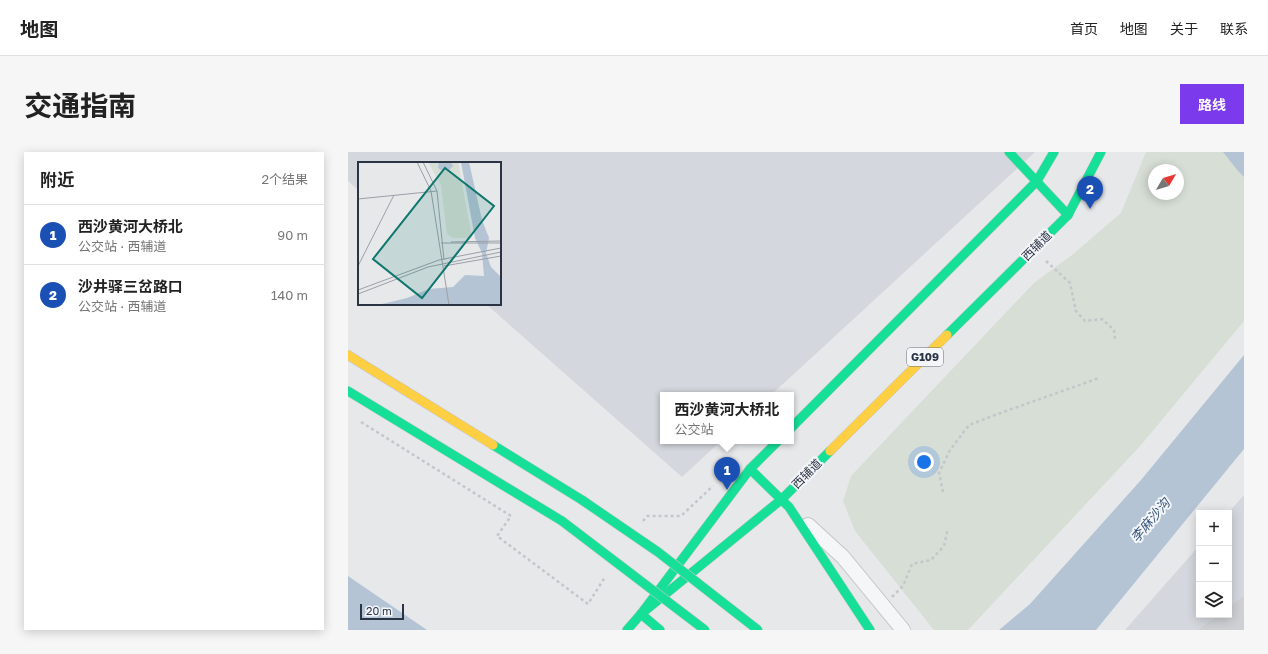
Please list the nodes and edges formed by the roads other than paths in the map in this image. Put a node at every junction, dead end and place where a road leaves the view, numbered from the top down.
1 (1009, 152) edge
2 (1054, 152) edge
3 (1101, 152) edge
4 (1037, 181) junction
5 (1068, 214) junction
6 (348, 355) edge
7 (348, 391) edge
8 (794, 425) edge
9 (775, 444) edge
10 (750, 469) junction
11 (785, 503) junction
12 (641, 614) junction
13 (628, 629) edge
14 (660, 630) edge
15 (705, 630) edge
16 (758, 630) edge
17 (870, 630) edge
18 (902, 630) edge

1 - 4 main road
2 - 4 main road
3 - 5 main road, 西辅道 / G109
4 - 5 main road
4 - 8 main road
5 - 11 main road, 西辅道 / G109
6 - 16 main road, bridge
7 - 15 main road, bridge
9 - 10 main road, G109
10 - 11 main road
10 - 12 main road, G109
11 - 12 main road, 西辅道 / G109
11 - 17 main road
11 - 18 street
12 - 13 main road, G109
12 - 14 main road

